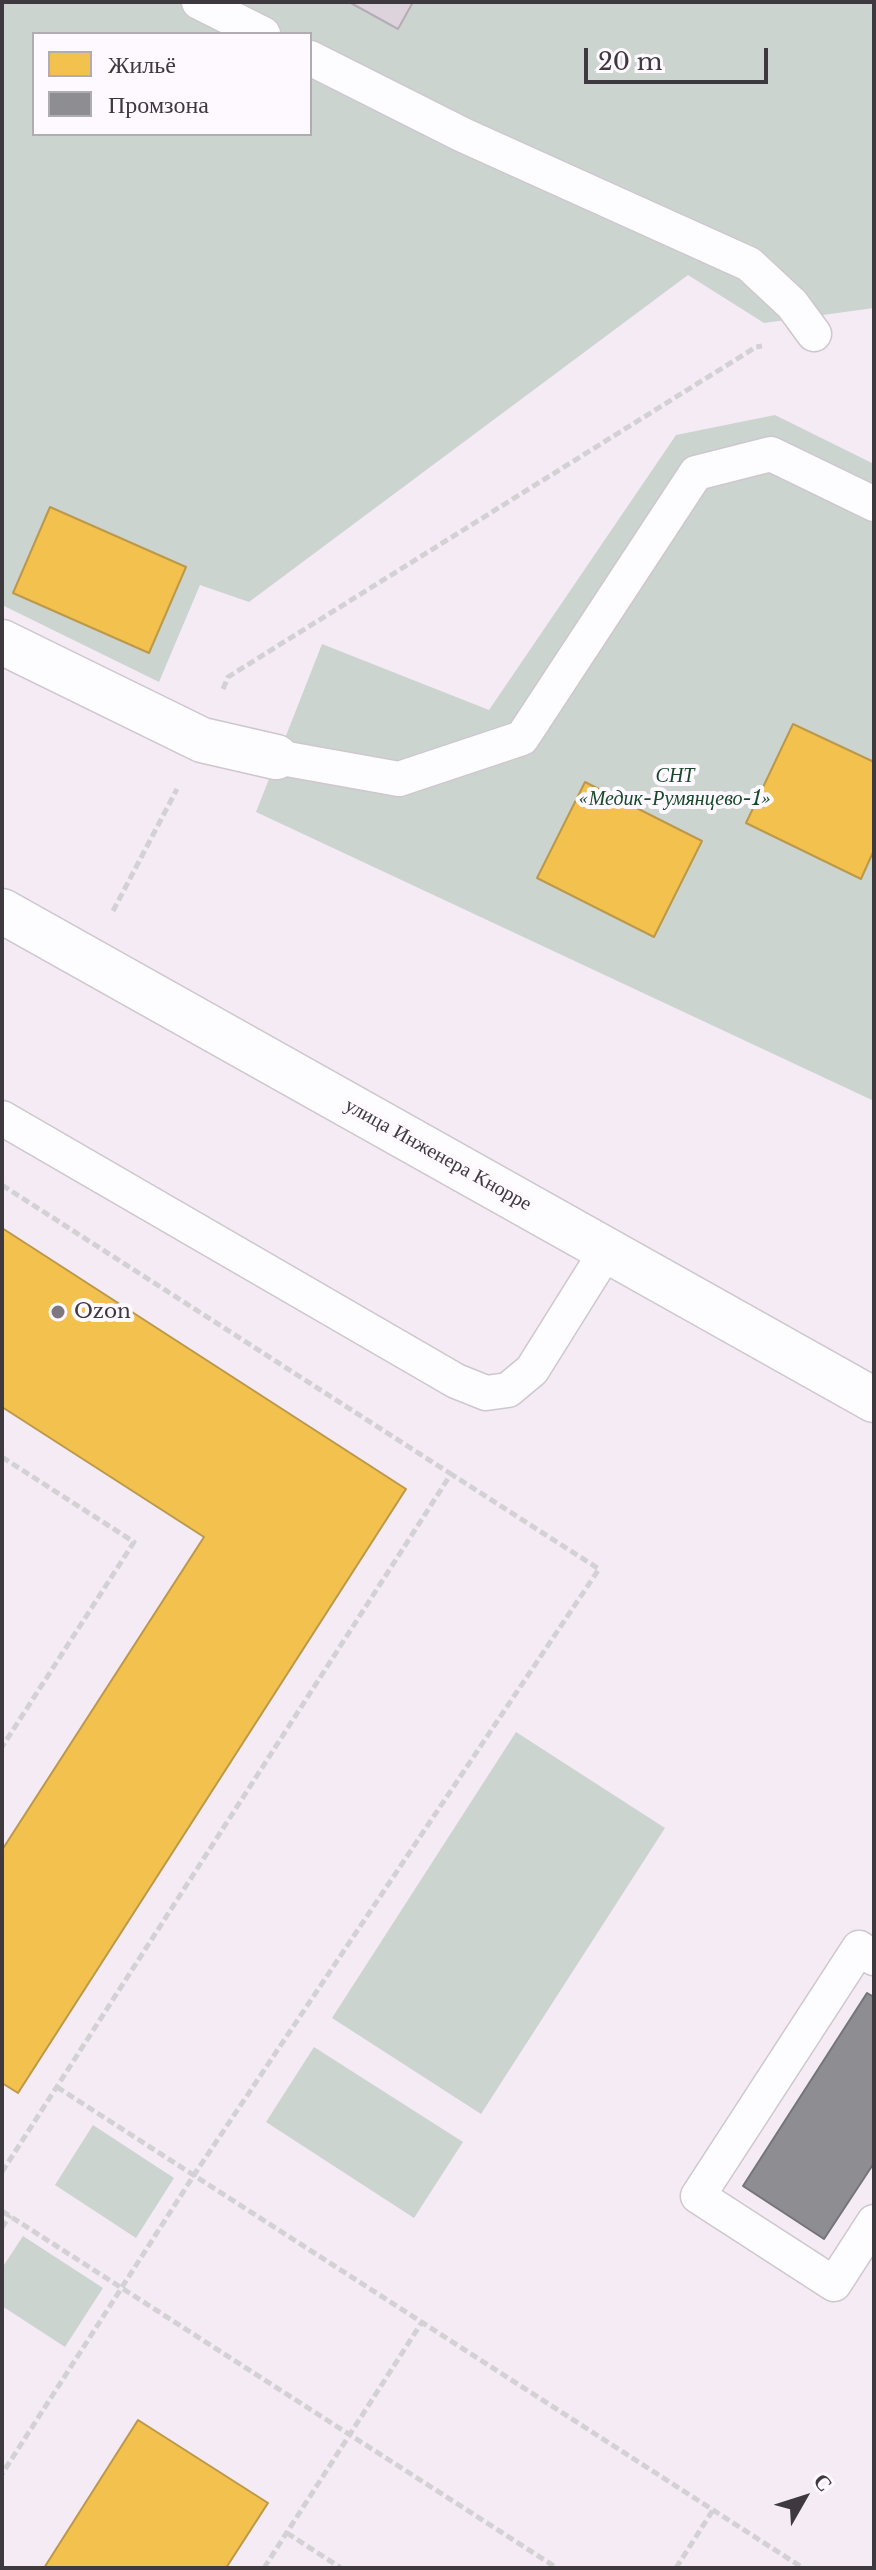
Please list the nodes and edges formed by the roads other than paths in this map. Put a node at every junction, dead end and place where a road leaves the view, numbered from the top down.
1 (199, 2) edge
2 (259, 32) edge
3 (312, 59) edge
4 (814, 334) road end
5 (874, 504) edge
6 (2, 642) edge
7 (276, 757) joint
8 (2, 911) edge
9 (2, 1118) edge
10 (607, 1250) junction
11 (874, 1400) edge
12 (874, 1958) edge
13 (874, 2222) edge

1 - 2 lane
3 - 4 lane
5 - 7 lane
6 - 7 street
8 - 10 street, улица Инженера Кнорре
9 - 10 lane
10 - 11 street, улица Инженера Кнорре
12 - 13 lane

